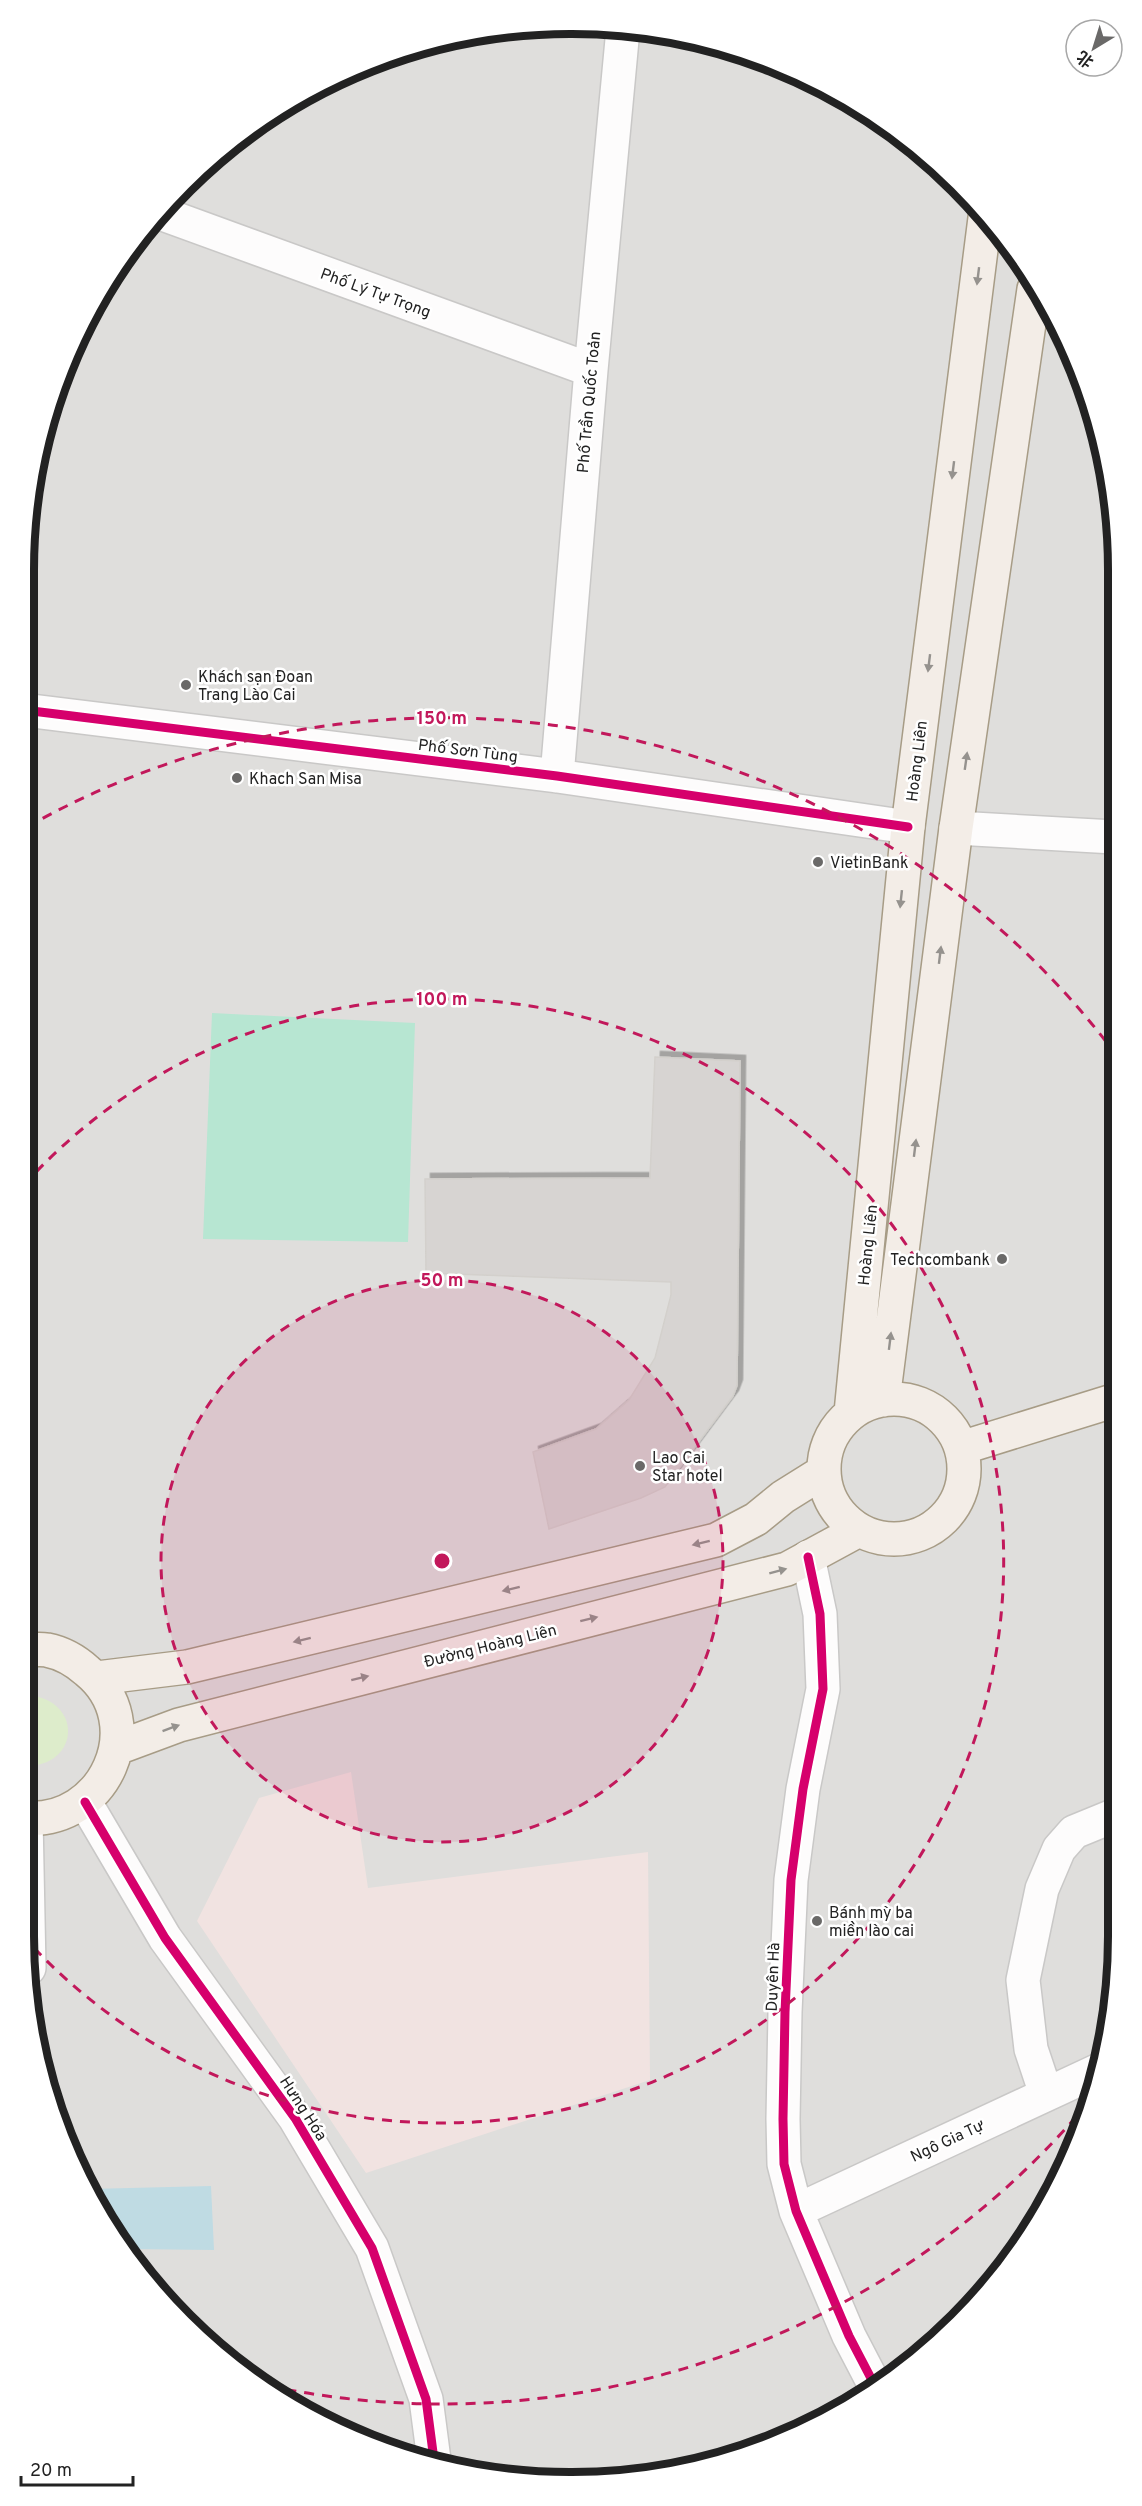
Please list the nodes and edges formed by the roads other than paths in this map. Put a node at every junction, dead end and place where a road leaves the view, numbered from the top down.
1 (622, 37) edge
2 (169, 216) edge
3 (984, 228) edge
4 (1033, 298) edge
5 (591, 370) junction
6 (34, 711) edge
7 (557, 776) junction
8 (908, 828) junction
9 (956, 828) junction
10 (1108, 837) edge
11 (883, 1400) junction
12 (1108, 1402) edge
13 (851, 1413) junction
14 (961, 1448) junction
15 (823, 1472) junction
16 (859, 1530) junction
17 (808, 1557) junction
18 (34, 1650) edge
19 (96, 1678) junction
20 (117, 1748) junction
21 (85, 1802) junction
22 (34, 1818) edge
23 (1108, 1818) edge
24 (1089, 2075) edge
25 (1046, 2094) junction
26 (796, 2211) junction
27 (872, 2379) edge
28 (433, 2453) edge

1 - 5 street, Phố Trần Quốc Toản
2 - 5 street, Phố Lý Tự Trọng
3 -> 8 main road, Hoàng Liên
9 -> 4 main road, Hoàng Liên
5 - 7 street, Phố Trần Quốc Toản
6 - 7 street, Phố Sơn Tùng
7 - 8 street, Phố Sơn Tùng
8 - 9 main road
8 -> 13 main road, Hoàng Liên
9 - 10 street
11 -> 9 main road, Hoàng Liên
11 - 13 main road
11 - 14 main road
12 - 14 main road
13 - 15 main road
14 - 16 main road
15 - 16 main road
15 -> 19 main road
16 - 17 main road, Đường Hoàng Liên
20 -> 17 main road, Đường Hoàng Liên
17 - 26 street, Duyên Hà
18 - 19 main road
19 - 20 main road
20 - 21 main road
21 - 22 main road
21 - 28 street, Hưng Hóa
23 - 25 street
24 - 25 street, Ngô Gia Tự
25 - 26 street, Ngô Gia Tự
26 - 27 street, Duyên Hà

